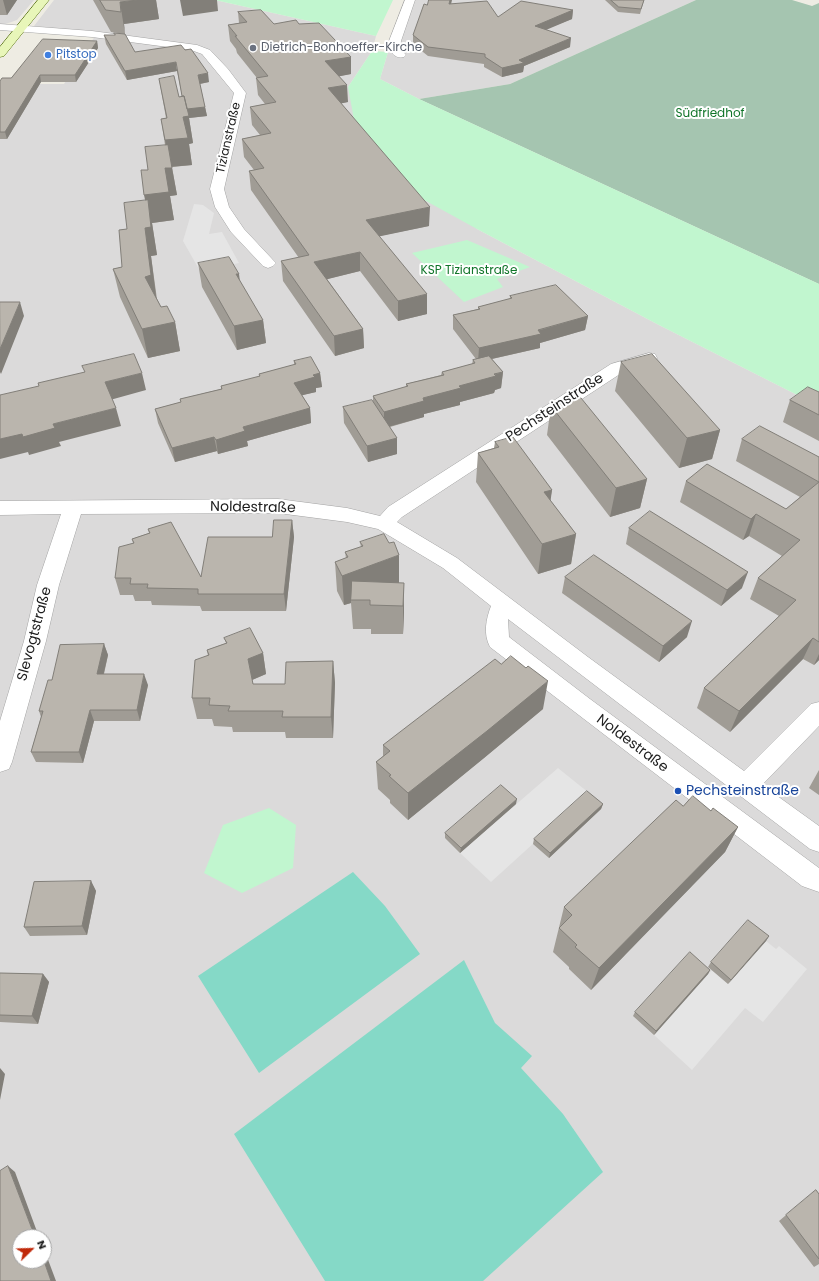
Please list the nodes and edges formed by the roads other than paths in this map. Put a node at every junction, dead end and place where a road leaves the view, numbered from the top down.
1 (44, 0) edge
2 (410, 0) edge
3 (96, 21) dead end
4 (0, 27) edge
5 (22, 28) junction
6 (92, 34) junction
7 (0, 54) edge
8 (400, 55) dead end
9 (268, 263) dead end
10 (652, 356) edge
11 (0, 508) edge
12 (73, 508) junction
13 (384, 524) junction
14 (503, 604) junction
15 (819, 711) edge
16 (0, 762) edge
17 (745, 786) junction
18 (819, 841) edge
19 (819, 880) edge

1 - 5 main road
2 - 8 street
3 - 6 street
4 - 5 street, Tizianstraße
5 - 6 street, Tizianstraße
5 - 7 main road
6 - 9 street, Tizianstraße
10 - 13 street, Pechsteinstraße
11 - 12 street, Noldestraße
12 - 13 street, Noldestraße
12 - 16 street, Slevogtstraße
13 - 14 street, Noldestraße
14 - 17 street, Noldestraße
14 - 19 street, Noldestraße
15 - 17 street
17 - 18 street, Noldestraße

